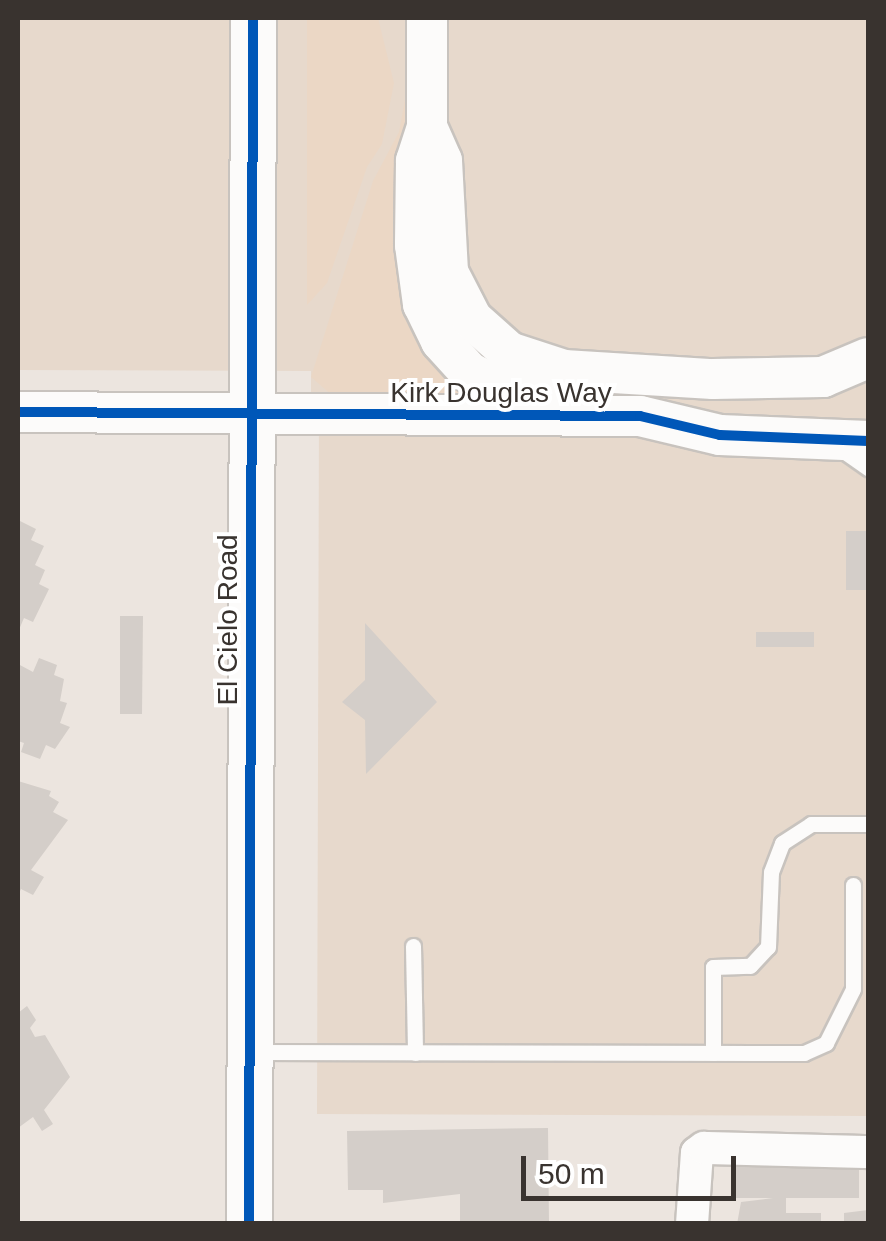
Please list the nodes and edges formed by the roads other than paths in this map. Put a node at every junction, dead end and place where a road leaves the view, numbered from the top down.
1 (252, 18) edge
2 (426, 18) edge
3 (427, 127) junction
4 (868, 358) edge
5 (18, 412) edge
6 (250, 413) junction
7 (640, 416) junction
8 (822, 436) junction
9 (868, 441) edge
10 (868, 468) edge
11 (868, 824) edge
12 (853, 885) dead end
13 (413, 946) dead end
14 (249, 1052) junction
15 (415, 1052) junction
16 (712, 1053) junction
17 (868, 1152) edge
18 (249, 1224) edge
19 (692, 1224) edge

1 - 6 main road, El Cielo Road
2 - 3 street
3 - 4 street
3 - 7 street
5 - 6 street, Kirk Douglas Way
6 - 7 street, Kirk Douglas Way
6 - 14 main road, El Cielo Road
7 - 8 street, Kirk Douglas Way
8 - 9 street, Kirk Douglas Way
8 - 10 lane
11 - 16 lane
12 - 16 lane
13 - 15 lane
14 - 15 lane
14 - 18 main road, El Cielo Road
15 - 16 lane
17 - 19 street

